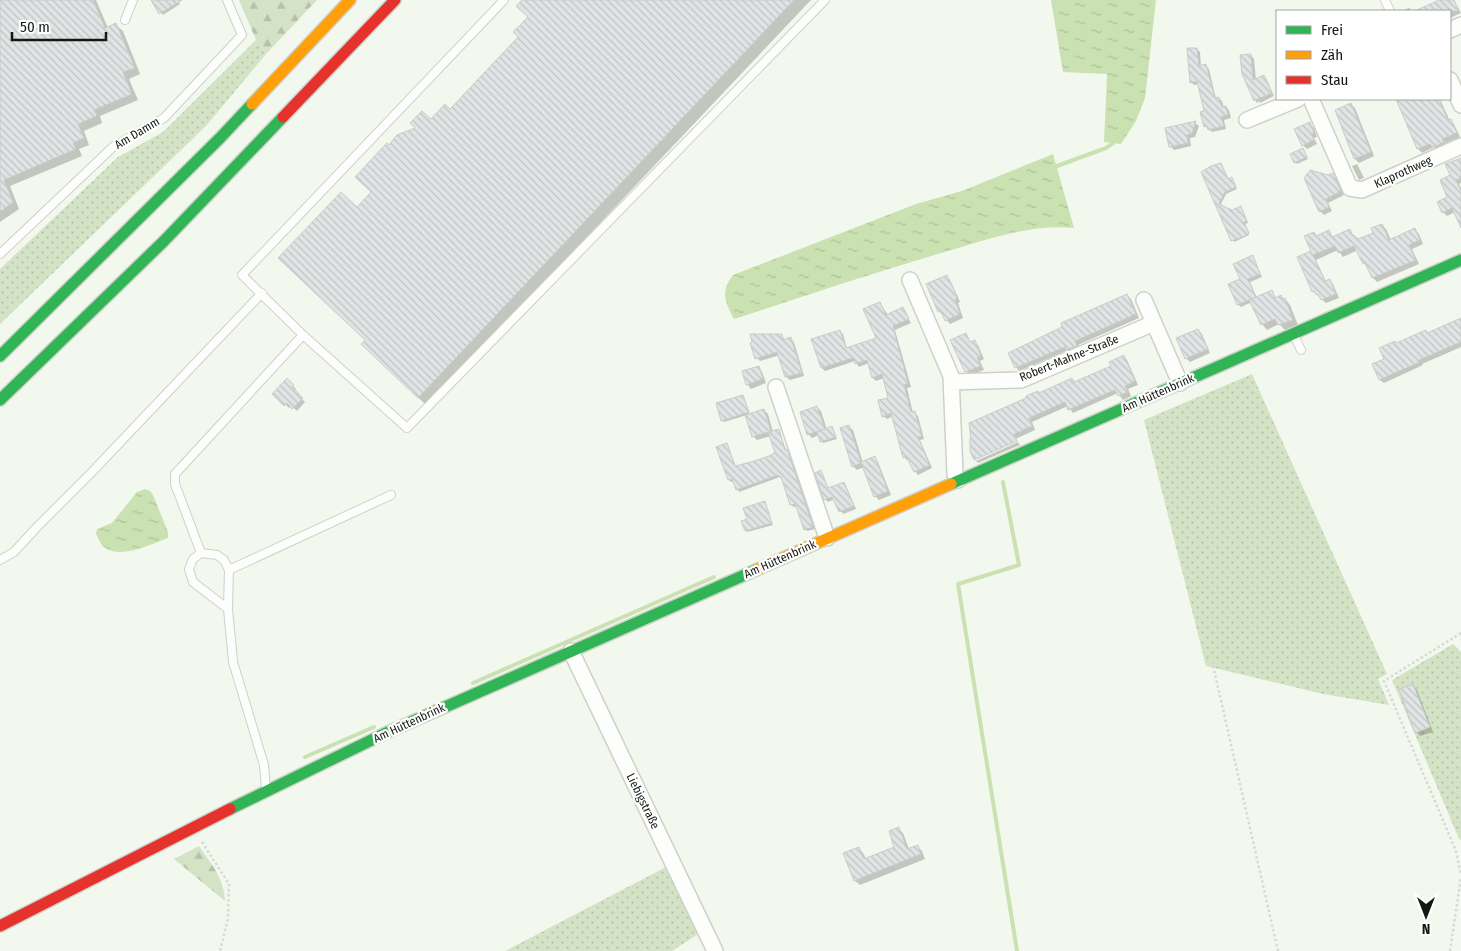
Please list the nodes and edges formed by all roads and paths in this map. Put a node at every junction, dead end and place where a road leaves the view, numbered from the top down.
1 (133, 0) edge
2 (227, 0) edge
3 (350, 0) edge
4 (396, 0) edge
5 (504, 0) edge
6 (825, 0) edge
7 (125, 20) dead end
8 (1451, 82) edge
9 (1296, 100) edge
10 (1311, 100) edge
11 (1461, 104) edge
12 (1247, 120) dead end
13 (1461, 146) edge
14 (0, 254) edge
15 (1461, 260) edge
16 (910, 280) dead end
17 (262, 293) junction
18 (1144, 300) dead end
19 (1154, 323) junction
20 (1294, 334) junction
21 (303, 335) junction
22 (1301, 350) dead end
23 (0, 356) edge
24 (951, 382) junction
25 (1180, 383) junction
26 (776, 387) dead end
27 (0, 400) edge
28 (958, 480) junction
29 (391, 495) dead end
30 (829, 541) junction
31 (201, 553) junction
32 (0, 560) edge
33 (229, 570) junction
34 (228, 609) junction
35 (1461, 633) edge
36 (570, 651) junction
37 (1212, 661) dead end
38 (267, 792) junction
39 (194, 827) junction
40 (1461, 876) edge
41 (0, 926) edge
42 (220, 951) edge
43 (715, 951) edge
44 (1278, 951) edge
45 (1450, 951) edge

1 - 7 lane
2 - 14 lane, Am Damm
3 - 23 main road
4 - 27 main road
5 - 17 lane
6 - 21 lane
8 - 11 street
9 - 12 street
10 - 13 street, Klaprothweg
15 - 20 main road, Am Hüttenbrink
16 - 24 street
17 - 21 lane
17 - 32 lane
18 - 19 street
19 - 24 street, Robert-Mahne-Straße
19 - 25 street
20 - 22 lane
20 - 25 main road, Am Hüttenbrink
21 - 31 lane
24 - 28 street
25 - 28 main road, Am Hüttenbrink
26 - 30 street, Am Hüttenbrink
28 - 30 main road, Am Hüttenbrink
29 - 33 lane
30 - 36 main road, Am Hüttenbrink
31 - 33 lane
31 - 34 lane
33 - 34 lane
34 - 38 lane
35 - 40 path
36 - 38 main road, Am Hüttenbrink
36 - 43 street, Liebigstraße
37 - 44 path
38 - 39 main road, Am Hüttenbrink
39 - 41 main road, Am Hüttenbrink
39 - 42 path
40 - 45 path

